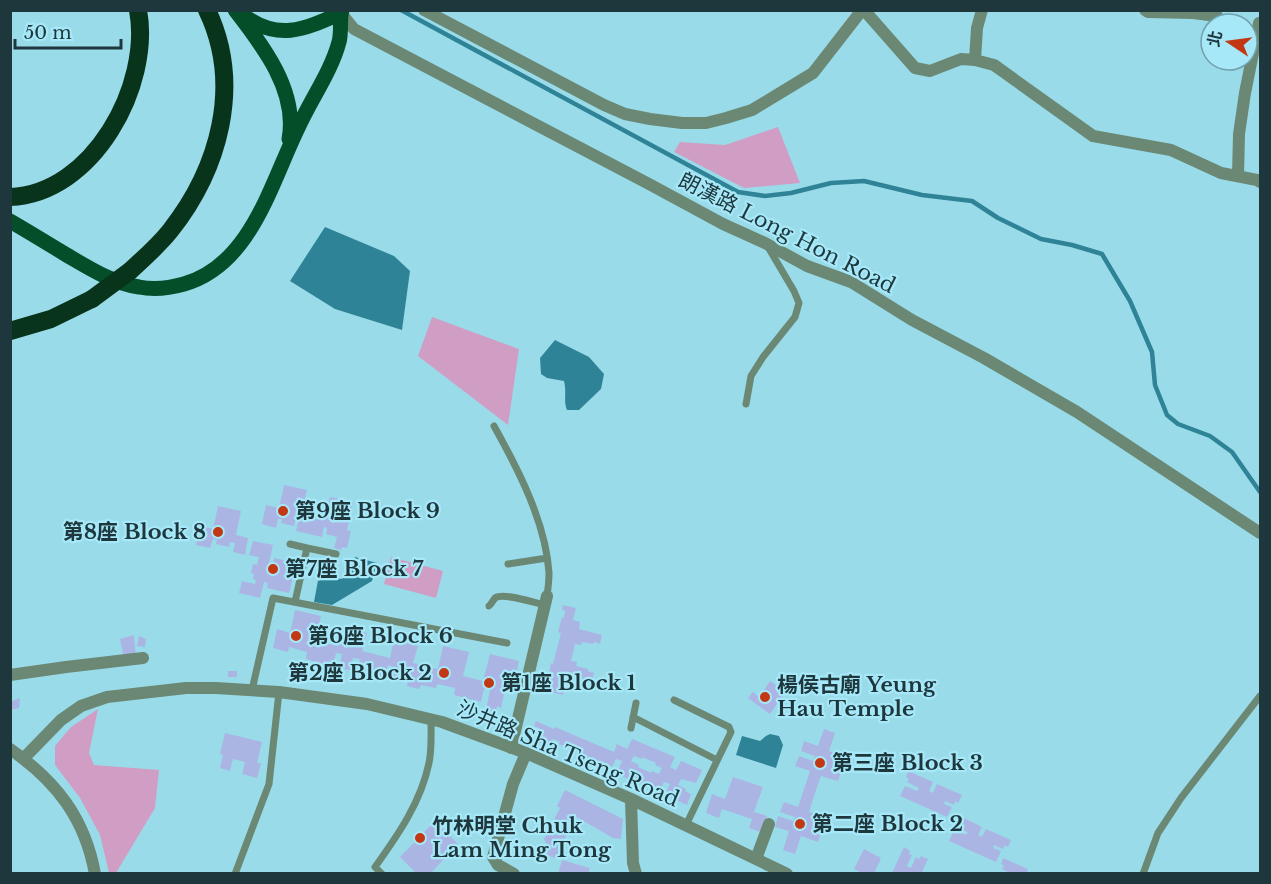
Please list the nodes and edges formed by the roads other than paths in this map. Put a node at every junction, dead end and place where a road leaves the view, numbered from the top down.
1 (138, 10) edge
2 (207, 10) edge
3 (237, 10) edge
4 (423, 10) edge
5 (863, 10) edge
6 (982, 10) edge
7 (1145, 10) edge
8 (342, 12) edge
9 (1199, 14) edge
10 (975, 60) junction
11 (1250, 72) edge
12 (286, 153) junction
13 (1238, 176) junction
14 (1260, 183) edge
15 (10, 197) edge
16 (10, 221) edge
17 (765, 243) junction
18 (10, 331) edge
19 (746, 404) dead end
20 (494, 426) dead end
21 (1240, 519) junction
22 (1260, 527) edge
23 (1260, 533) edge
24 (290, 544) dead end
25 (307, 548) junction
26 (336, 554) dead end
27 (547, 558) junction
28 (508, 564) dead end
29 (546, 601) junction
30 (295, 602) junction
31 (489, 606) dead end
32 (507, 643) dead end
33 (142, 658) dead end
34 (10, 675) edge
35 (252, 690) junction
36 (279, 692) junction
37 (1260, 696) edge
38 (674, 700) dead end
39 (636, 703) dead end
40 (633, 717) junction
41 (431, 720) junction
42 (631, 728) dead end
43 (511, 748) junction
44 (10, 749) edge
45 (526, 753) junction
46 (24, 758) junction
47 (717, 760) junction
48 (631, 799) junction
49 (769, 824) dead end
50 (686, 825) junction
51 (756, 859) junction
52 (95, 873) edge
53 (235, 873) edge
54 (382, 873) edge
55 (514, 873) edge
56 (636, 873) edge
57 (787, 873) edge
58 (1143, 873) edge

1 - 15 highway
2 - 18 highway, bridge
3 - 8 main road
3 - 12 main road
4 - 5 street
5 - 10 street
6 - 10 street
7 - 9 street
8 - 12 main road
8 - 17 street, 朗漢路 Long Hon Road
10 - 13 street
11 - 13 street
12 - 16 main road
13 - 14 street
17 - 19 lane
17 - 21 street, 朗漢路 Long Hon Road
20 - 27 lane
21 - 22 street, 朗漢路 Long Hon Road
21 - 23 street, 朗漢路 Long Hon Road
24 - 25 lane
25 - 26 lane
25 - 30 lane
27 - 28 lane
27 - 29 lane
29 - 31 lane
29 - 43 street
30 - 32 lane
30 - 35 lane
33 - 34 street
35 - 36 street, 沙井路 Sha Tseng Road
35 - 46 street, 沙井路 Sha Tseng Road
36 - 41 street, 沙井路 Sha Tseng Road
36 - 53 lane
37 - 58 lane
38 - 47 lane
39 - 40 lane
40 - 42 lane
40 - 47 lane
41 - 43 street, 沙井路 Sha Tseng Road
41 - 54 lane
43 - 45 street, 沙井路 Sha Tseng Road
44 - 46 street
45 - 48 street, 沙井路 Sha Tseng Road
45 - 55 street
46 - 52 street
47 - 50 lane
48 - 50 street, 沙井路 Sha Tseng Road
48 - 56 street
49 - 51 street
50 - 51 street, 沙井路 Sha Tseng Road
51 - 57 street, 沙井路 Sha Tseng Road

